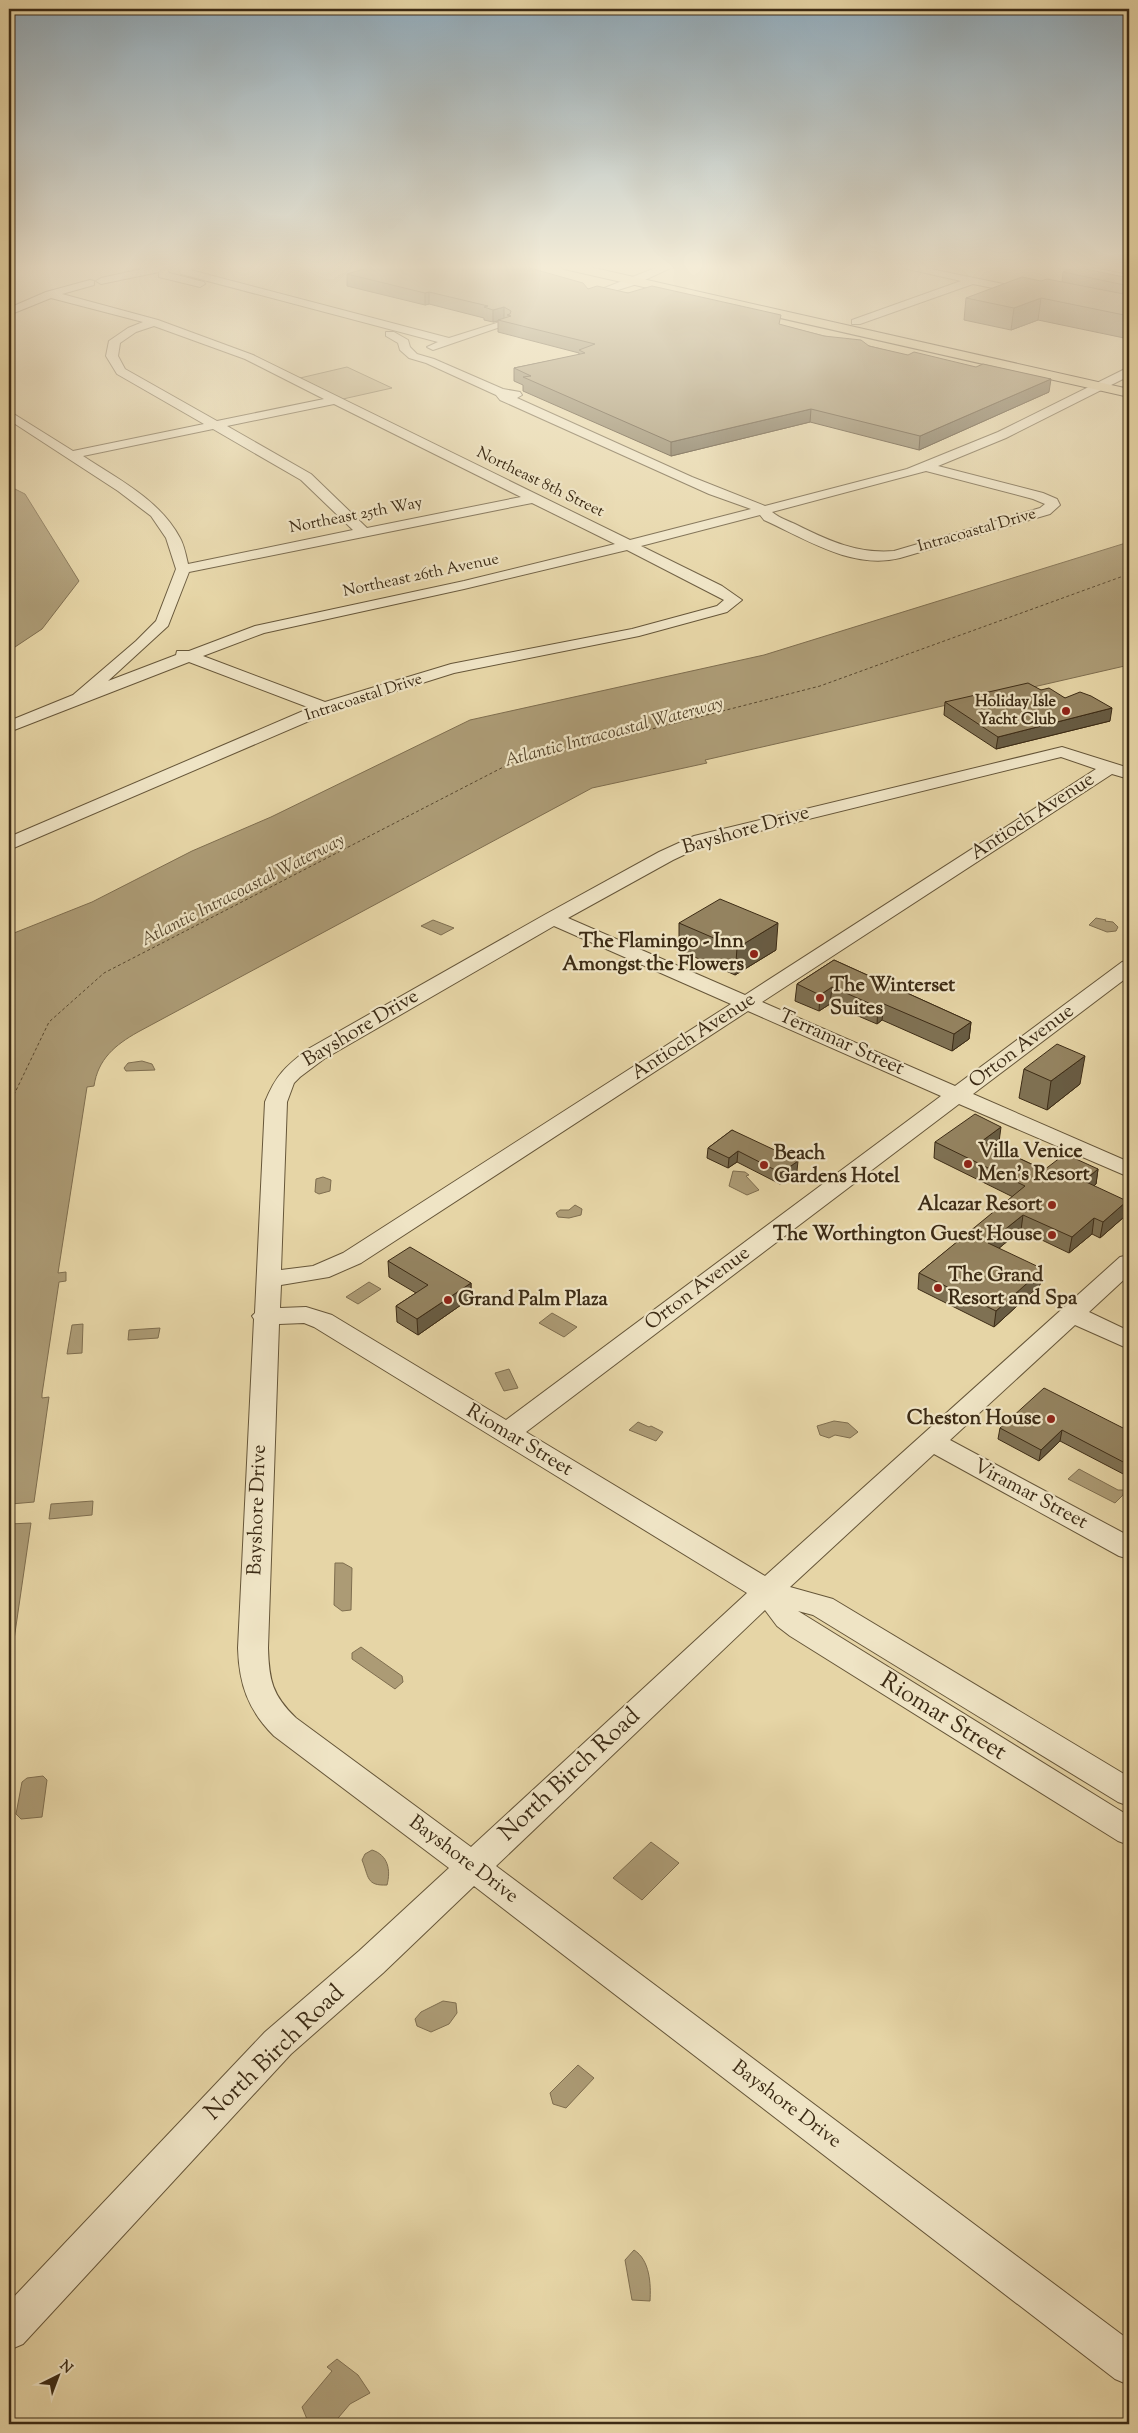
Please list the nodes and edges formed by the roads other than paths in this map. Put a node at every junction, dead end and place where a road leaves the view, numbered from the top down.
1 (134, 379) edge
2 (291, 379) edge
3 (470, 379) edge
4 (1091, 379) edge
5 (1093, 379) edge
6 (1108, 382) edge
7 (500, 392) junction
8 (1129, 393) edge
9 (335, 400) junction
10 (9, 415) edge
11 (217, 425) junction
12 (72, 455) junction
13 (919, 465) junction
14 (679, 476) junction
15 (536, 498) junction
16 (789, 499) junction
17 (758, 504) junction
18 (739, 515) junction
19 (363, 532) junction
20 (629, 545) junction
21 (183, 569) junction
22 (734, 600) joint
23 (142, 644) junction
24 (188, 656) junction
25 (79, 698) junction
26 (324, 708) junction
27 (9, 727) edge
28 (1119, 771) edge
29 (9, 844) edge
30 (553, 918) junction
31 (1129, 966) edge
32 (748, 1002) junction
33 (958, 1095) junction
34 (1129, 1170) edge
35 (1129, 1262) edge
36 (267, 1278) junction
37 (1072, 1314) junction
38 (265, 1316) junction
39 (1129, 1342) edge
40 (506, 1433) junction
41 (931, 1441) junction
42 (1129, 1549) edge
43 (767, 1591) junction
44 (1128, 1791) edge
45 (1128, 1829) edge
46 (473, 1866) junction
47 (9, 2330) edge
48 (1129, 2365) edge

1 - 11 street
2 - 9 street, Northeast 8th Street
3 - 7 street
4 - 6 main road
5 - 6 main road
6 - 8 main road
6 - 13 street, Northeast 26th Avenue
7 - 14 street
7 - 17 street
9 - 11 street
9 - 15 street, Northeast 8th Street
10 - 12 street
11 - 12 street
11 - 19 street
12 - 21 street
13 - 16 street, Northeast 26th Avenue
13 - 17 street, Northeast 26th Avenue
13 - 17 street, Intracoastal Drive
14 - 17 street
14 - 18 street
15 - 19 street, Northeast 25th Way
15 - 20 street, Northeast 8th Street
16 - 17 street, Northeast 26th Avenue
16 - 17 street
17 - 18 street, Northeast 26th Avenue
18 - 20 street, Northeast 26th Avenue
19 - 21 street, Northeast 25th Way
20 - 22 street, Northeast 8th Street
20 - 24 street, Northeast 26th Avenue
21 - 23 street
22 - 26 street, Intracoastal Drive
23 - 24 street
23 - 25 street
24 - 25 street, Northeast 26th Avenue
24 - 26 street
25 - 27 street, Northeast 26th Avenue
26 - 29 street, Intracoastal Drive
28 - 30 street, Bayshore Drive
28 - 32 street, Antioch Avenue
30 - 32 street, Terramar Street
30 - 36 street, Bayshore Drive
31 - 33 street, Orton Avenue
32 - 33 street, Terramar Street
32 - 36 street, Antioch Avenue
33 - 34 street, Terramar Street
33 - 40 street, Orton Avenue
35 - 37 street, North Birch Road
36 - 38 street, Bayshore Drive
37 - 39 street
37 - 41 street, North Birch Road
38 - 40 street, Riomar Street
38 - 46 street, Bayshore Drive
40 - 43 street, Riomar Street
41 - 42 street, Viramar Street
41 - 43 street, North Birch Road
43 - 44 street, Riomar Street
43 - 45 street, Riomar Street
43 - 46 street, North Birch Road
44 - 45 street
46 - 47 street, North Birch Road
46 - 48 street, Bayshore Drive

